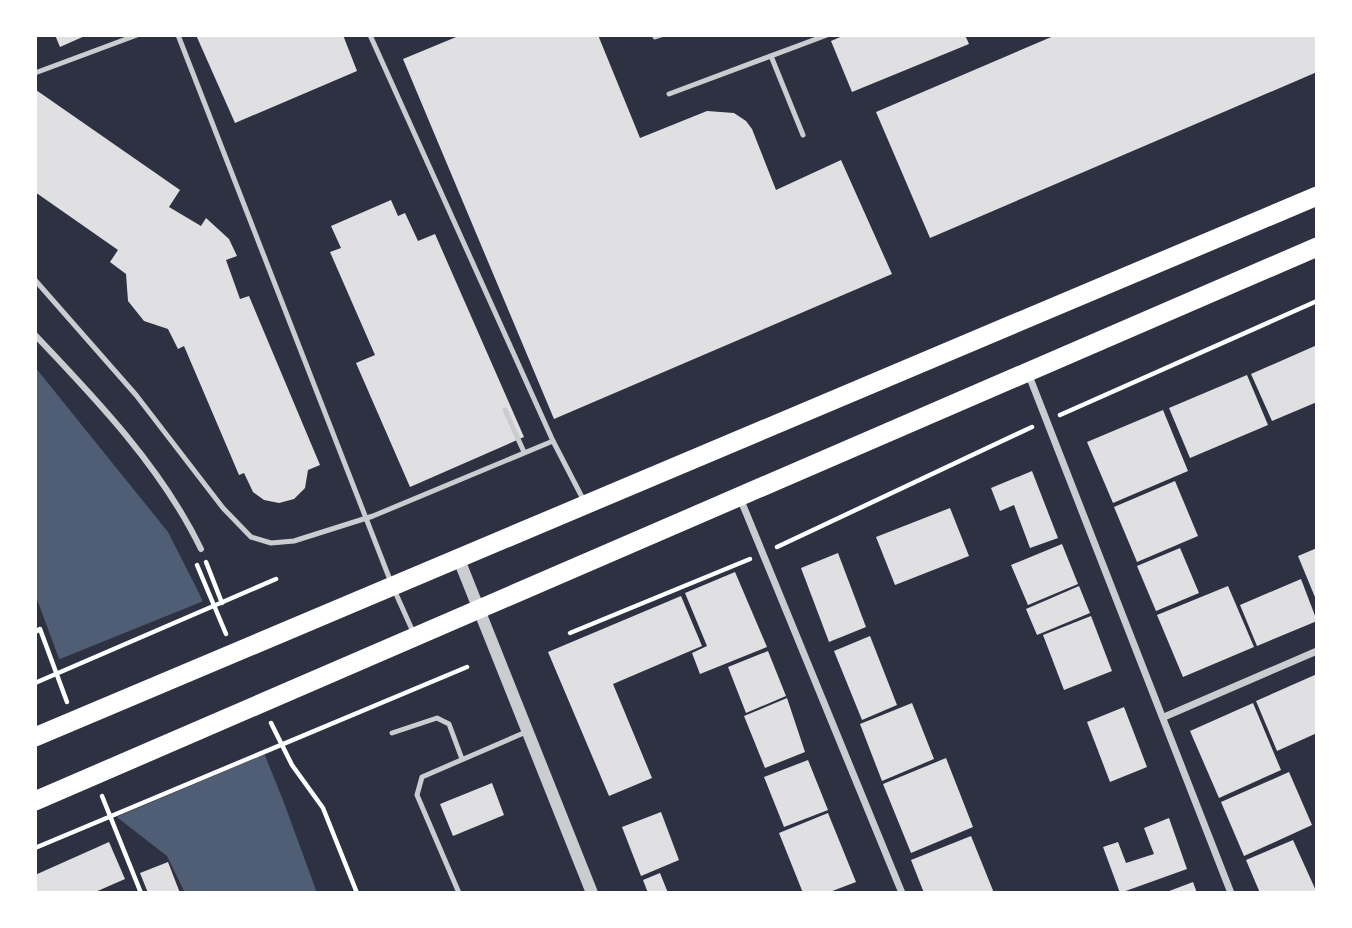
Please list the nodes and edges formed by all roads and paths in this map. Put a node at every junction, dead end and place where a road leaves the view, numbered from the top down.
1 (137, 35) edge
2 (178, 35) edge
3 (370, 35) edge
4 (802, 35) edge
5 (827, 35) edge
6 (806, 44) junction
7 (771, 56) junction
8 (35, 73) edge
9 (669, 94) dead end
10 (803, 135) dead end
11 (1317, 196) edge
12 (1317, 247) edge
13 (35, 280) edge
14 (1317, 301) edge
15 (35, 335) edge
16 (1028, 373) junction
17 (505, 410) dead end
18 (1046, 421) junction
19 (554, 441) junction
20 (524, 452) junction
21 (739, 496) junction
22 (586, 504) junction
23 (366, 518) junction
24 (201, 549) joint
25 (764, 553) junction
26 (458, 557) junction
27 (276, 579) dead end
28 (392, 585) junction
29 (222, 603) junction
30 (478, 608) junction
31 (570, 633) dead end
32 (414, 635) junction
33 (1317, 651) edge
34 (467, 667) dead end
35 (37, 682) edge
36 (1164, 717) junction
37 (526, 732) junction
38 (392, 733) dead end
39 (35, 737) edge
40 (462, 759) junction
41 (35, 801) edge
42 (35, 848) edge
43 (459, 893) edge
44 (592, 893) edge
45 (902, 893) edge
46 (1231, 893) edge

1 - 8 lane
2 - 23 lane
3 - 19 lane
4 - 6 lane
5 - 6 lane
6 - 7 lane
7 - 9 lane
7 - 10 lane
11 - 22 highway
12 - 16 highway
13 - 23 lane
14 - 18 path
15 - 24 street
16 - 18 street
16 - 21 highway
17 - 20 lane
18 - 25 path
18 - 36 street
19 - 20 lane
19 - 22 lane
20 - 23 lane
21 - 25 street
21 - 30 highway
22 - 26 highway
23 - 28 lane
24 - 29 path
25 - 31 path
25 - 45 street
26 - 28 highway
26 - 30 street
27 - 29 path
28 - 32 lane
28 - 39 highway
29 - 35 path
30 - 32 highway
30 - 37 street
32 - 41 highway
33 - 36 street
34 - 42 path
36 - 46 street
37 - 40 lane
37 - 44 street
38 - 40 lane
40 - 43 lane

